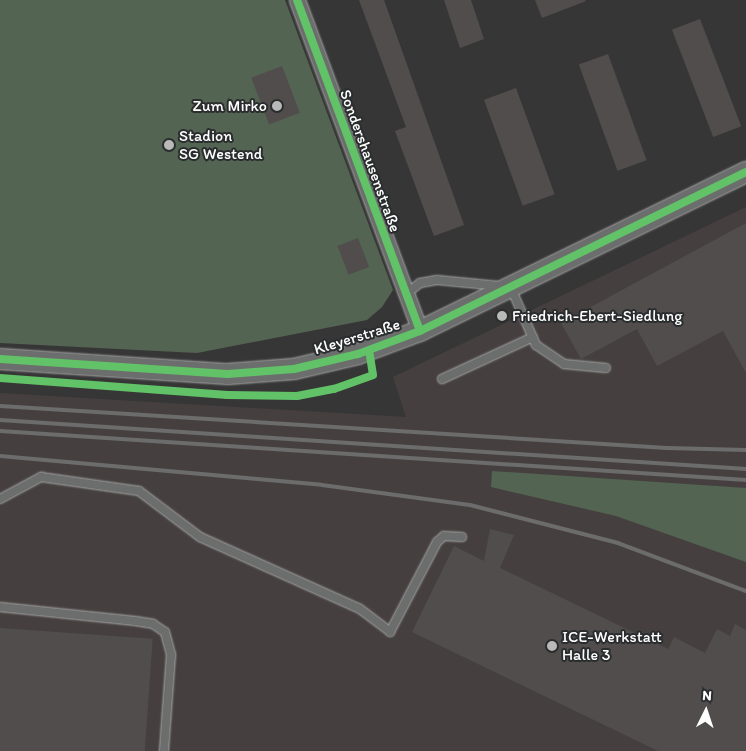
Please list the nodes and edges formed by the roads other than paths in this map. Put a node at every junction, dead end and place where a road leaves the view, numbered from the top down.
1 (297, 0) edge
2 (746, 172) edge
3 (510, 287) junction
4 (405, 296) junction
5 (420, 331) junction
6 (533, 337) junction
7 (0, 359) edge
8 (606, 368) dead end
9 (442, 379) dead end
10 (0, 499) edge
11 (462, 537) dead end
12 (0, 607) edge
13 (164, 751) edge

1 - 4 street, Sondershausenstraße
2 - 3 street, Kleyerstraße
3 - 4 lane
3 - 5 street, Kleyerstraße
3 - 6 lane
4 - 5 street, Sondershausenstraße
5 - 7 street, Kleyerstraße
6 - 8 lane
6 - 9 lane
10 - 11 lane
12 - 13 lane

